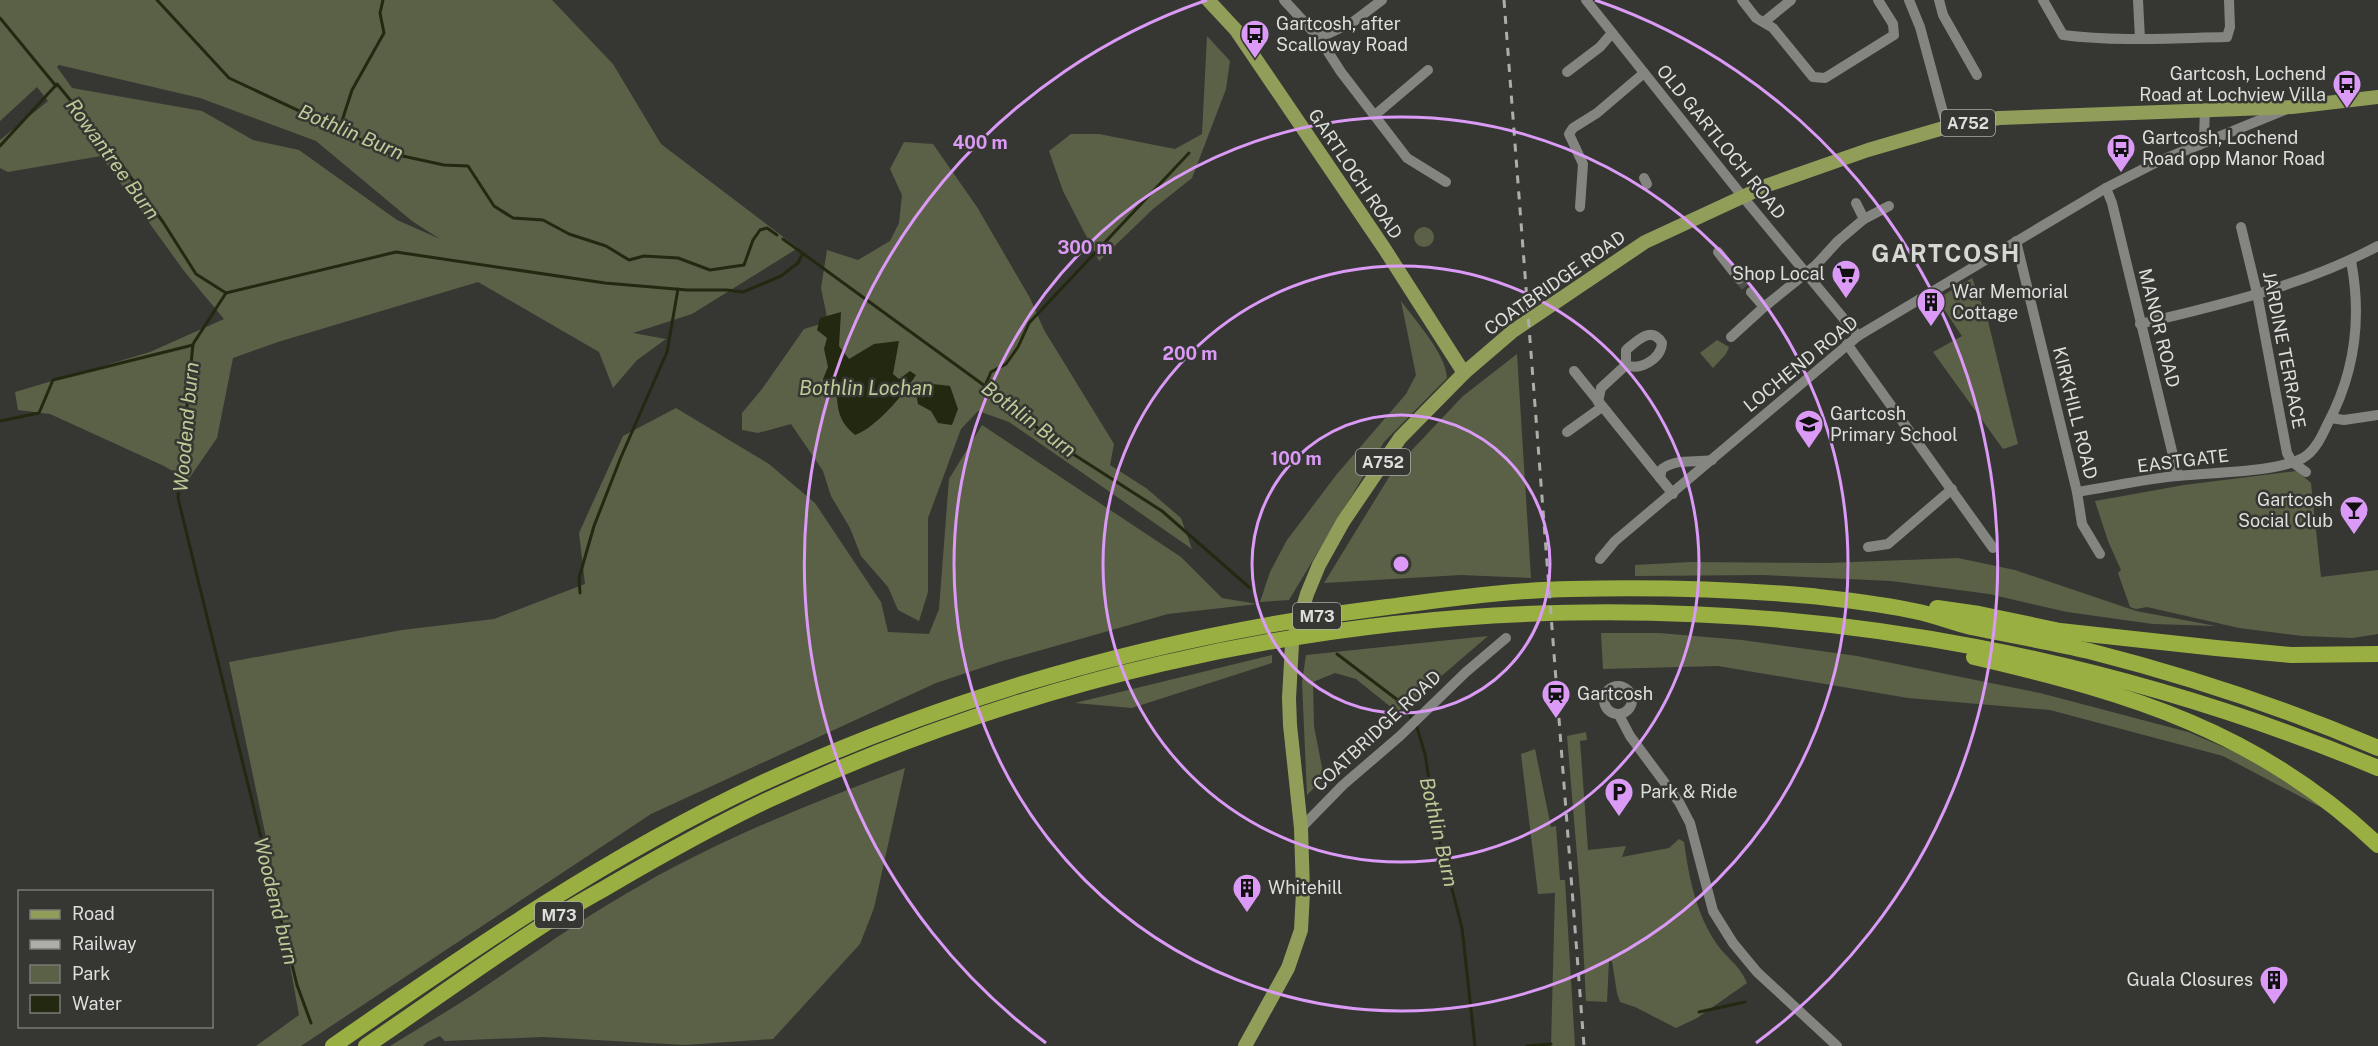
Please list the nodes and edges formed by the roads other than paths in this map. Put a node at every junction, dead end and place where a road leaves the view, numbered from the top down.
1 (1284, 0) edge
2 (1382, 0) edge
3 (1586, 0) edge
4 (1742, 0) edge
5 (1791, 0) edge
6 (1878, 0) edge
7 (1909, 0) edge
8 (1939, 0) edge
9 (2043, 0) edge
10 (2139, 0) edge
11 (2229, 0) edge
12 (1212, 1) edge
13 (1764, 22) junction
14 (1612, 33) junction
15 (1320, 38) junction
16 (2140, 39) junction
17 (1428, 70) dead end
18 (1567, 72) dead end
19 (1644, 74) junction
20 (1977, 75) dead end
21 (2378, 97) edge
22 (2292, 106) junction
23 (2205, 110) junction
24 (1375, 115) junction
25 (1947, 127) junction
26 (2199, 145) junction
27 (1446, 182) dead end
28 (2106, 188) junction
29 (1743, 197) junction
30 (1856, 203) dead end
31 (1888, 206) dead end
32 (1580, 207) dead end
33 (1864, 219) junction
34 (2241, 227) dead end
35 (2016, 241) junction
36 (2378, 246) edge
37 (1718, 252) dead end
38 (2351, 261) junction
39 (1804, 272) junction
40 (1739, 279) tunnel mouth
41 (1751, 292) tunnel mouth
42 (2257, 293) junction
43 (1764, 307) junction
44 (2140, 324) junction
45 (1858, 336) junction
46 (1731, 337) dead end
47 (1847, 344) junction
48 (1626, 365) dead end
49 (1574, 371) dead end
50 (1464, 373) junction
51 (1600, 404) junction
52 (2378, 415) edge
53 (2331, 418) junction
54 (1567, 432) dead end
55 (1713, 460) junction
56 (2292, 462) junction
57 (2306, 472) dead end
58 (2178, 476) junction
59 (1660, 478) junction
60 (1952, 489) junction
61 (2077, 492) junction
62 (1673, 494) junction
63 (1868, 547) dead end
64 (1993, 548) dead end
65 (2100, 554) dead end
66 (1600, 559) dead end
67 (1813, 597) junction
68 (1758, 618) junction
69 (1506, 639) dead end
70 (2378, 654) edge
71 (1619, 715) dead end
72 (2378, 748) edge
73 (2378, 768) edge
74 (1301, 828) junction
75 (2378, 845) edge
76 (333, 1046) edge
77 (366, 1046) edge
78 (1245, 1046) edge
79 (1837, 1046) edge

1 - 15 street
2 - 15 street
3 - 14 street, OLD GARTLOCH ROAD
4 - 13 street
5 - 13 street
6 - 13 street
7 - 25 street
8 - 20 street
9 - 16 street
10 - 16 street
11 - 16 street
12 - 50 main road, GARTLOCH ROAD
14 - 18 street
14 - 19 street, OLD GARTLOCH ROAD
15 - 24 street
17 - 24 street
19 - 29 street, OLD GARTLOCH ROAD
19 - 32 street
21 - 22 main road, A752
22 - 23 main road, A752
22 - 26 street, LOCHEND ROAD
23 - 25 main road, A752
23 - 26 street
24 - 27 street
25 - 29 main road, A752
26 - 28 street, LOCHEND ROAD
28 - 35 street, LOCHEND ROAD
28 - 44 street, MANOR ROAD
29 - 39 street, OLD GARTLOCH ROAD
29 - 50 main road, COATBRIDGE ROAD / A752
30 - 33 street
31 - 33 street
33 - 39 street
34 - 42 street, JARDINE TERRACE
35 - 45 street, LOCHEND ROAD
35 - 61 street, KIRKHILL ROAD
36 - 38 street
37 - 40 street
38 - 42 street
38 - 53 street
39 - 43 street
39 - 45 street, OLD GARTLOCH ROAD
41 - 43 street
42 - 44 street
42 - 56 street, JARDINE TERRACE
43 - 46 street
44 - 58 street, MANOR ROAD
45 - 47 street, LOCHEND ROAD
47 - 55 street, LOCHEND ROAD
47 - 60 street
48 - 51 street
49 - 51 street
50 - 74 main road, COATBRIDGE ROAD / A752
51 - 54 street
51 - 59 street
52 - 53 street
53 - 56 street
55 - 59 street
55 - 62 street, LOCHEND ROAD
56 - 57 street
56 - 58 street, EASTGATE
58 - 61 street, EASTGATE
59 - 62 street
60 - 63 street
60 - 64 street
61 - 65 street, KIRKHILL ROAD
62 - 66 street, LOCHEND ROAD
67 - 70 highway
67 - 72 highway, M73
67 - 76 highway, M73
68 - 73 highway, M73
68 - 75 highway
68 - 77 highway, M73
69 - 74 street, COATBRIDGE ROAD
71 - 79 street
74 - 78 main road, COATBRIDGE ROAD / A752

